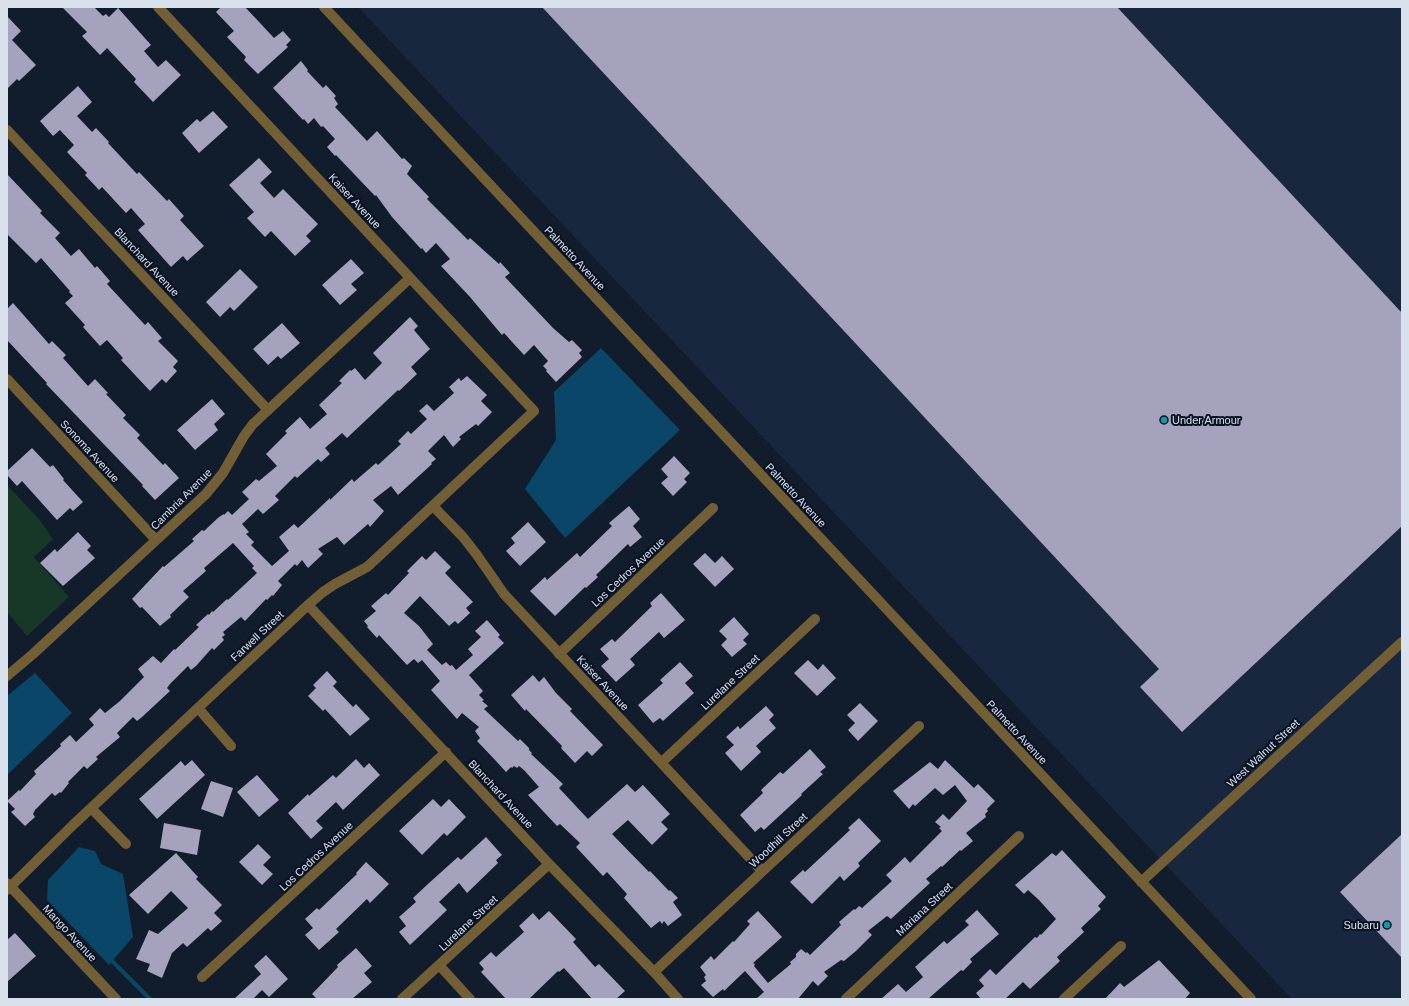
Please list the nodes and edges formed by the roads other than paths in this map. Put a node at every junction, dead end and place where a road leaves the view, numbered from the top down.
1 (158, 7) edge
2 (324, 7) edge
3 (7, 130) edge
4 (410, 278) junction
5 (7, 379) edge
6 (268, 410) junction
7 (534, 411) joint
8 (433, 506) junction
9 (713, 508) dead end
10 (156, 540) junction
11 (308, 605) junction
12 (815, 619) dead end
13 (1402, 642) edge
14 (559, 654) junction
15 (7, 676) edge
16 (198, 708) junction
17 (919, 726) dead end
18 (231, 746) dead end
19 (446, 752) junction
20 (662, 762) junction
21 (91, 808) junction
22 (1019, 836) dead end
23 (126, 844) dead end
24 (549, 864) junction
25 (762, 872) junction
26 (1141, 882) junction
27 (8, 887) edge
28 (1121, 946) dead end
29 (439, 966) junction
30 (654, 972) junction
31 (202, 977) dead end
32 (116, 999) edge
33 (402, 999) edge
34 (470, 999) edge
35 (678, 999) edge
36 (846, 999) edge
37 (1064, 999) edge
38 (1250, 999) edge

1 - 4 street, Kaiser Avenue
2 - 26 street, Palmetto Avenue
3 - 6 street, Blanchard Avenue
4 - 6 street, Cambria Avenue
4 - 7 street, Kaiser Avenue
5 - 10 street, Sonoma Avenue
6 - 10 street, Cambria Avenue
7 - 8 street, Farwell Street
8 - 11 street, Farwell Street
8 - 14 street, Kaiser Avenue
9 - 14 street, Los Cedros Avenue
10 - 15 street, Cambria Avenue
11 - 16 street, Farwell Street
11 - 19 street, Blanchard Avenue
12 - 20 street, Lurelane Street
13 - 26 street, West Walnut Street
14 - 20 street, Kaiser Avenue
16 - 18 street
16 - 21 street, Farwell Street
17 - 25 street, Woodhill Street
19 - 24 street, Blanchard Avenue
19 - 31 street, Los Cedros Avenue
20 - 25 street, Kaiser Avenue
21 - 23 street
21 - 27 street, Farwell Street
22 - 36 street, Mariana Street
24 - 29 street, Lurelane Street
24 - 30 street, Blanchard Avenue
25 - 30 street, Woodhill Street
26 - 38 street, Palmetto Avenue
27 - 32 street, Mango Avenue
28 - 37 street
29 - 33 street, Lurelane Street
29 - 34 street
30 - 35 street, Blanchard Avenue

